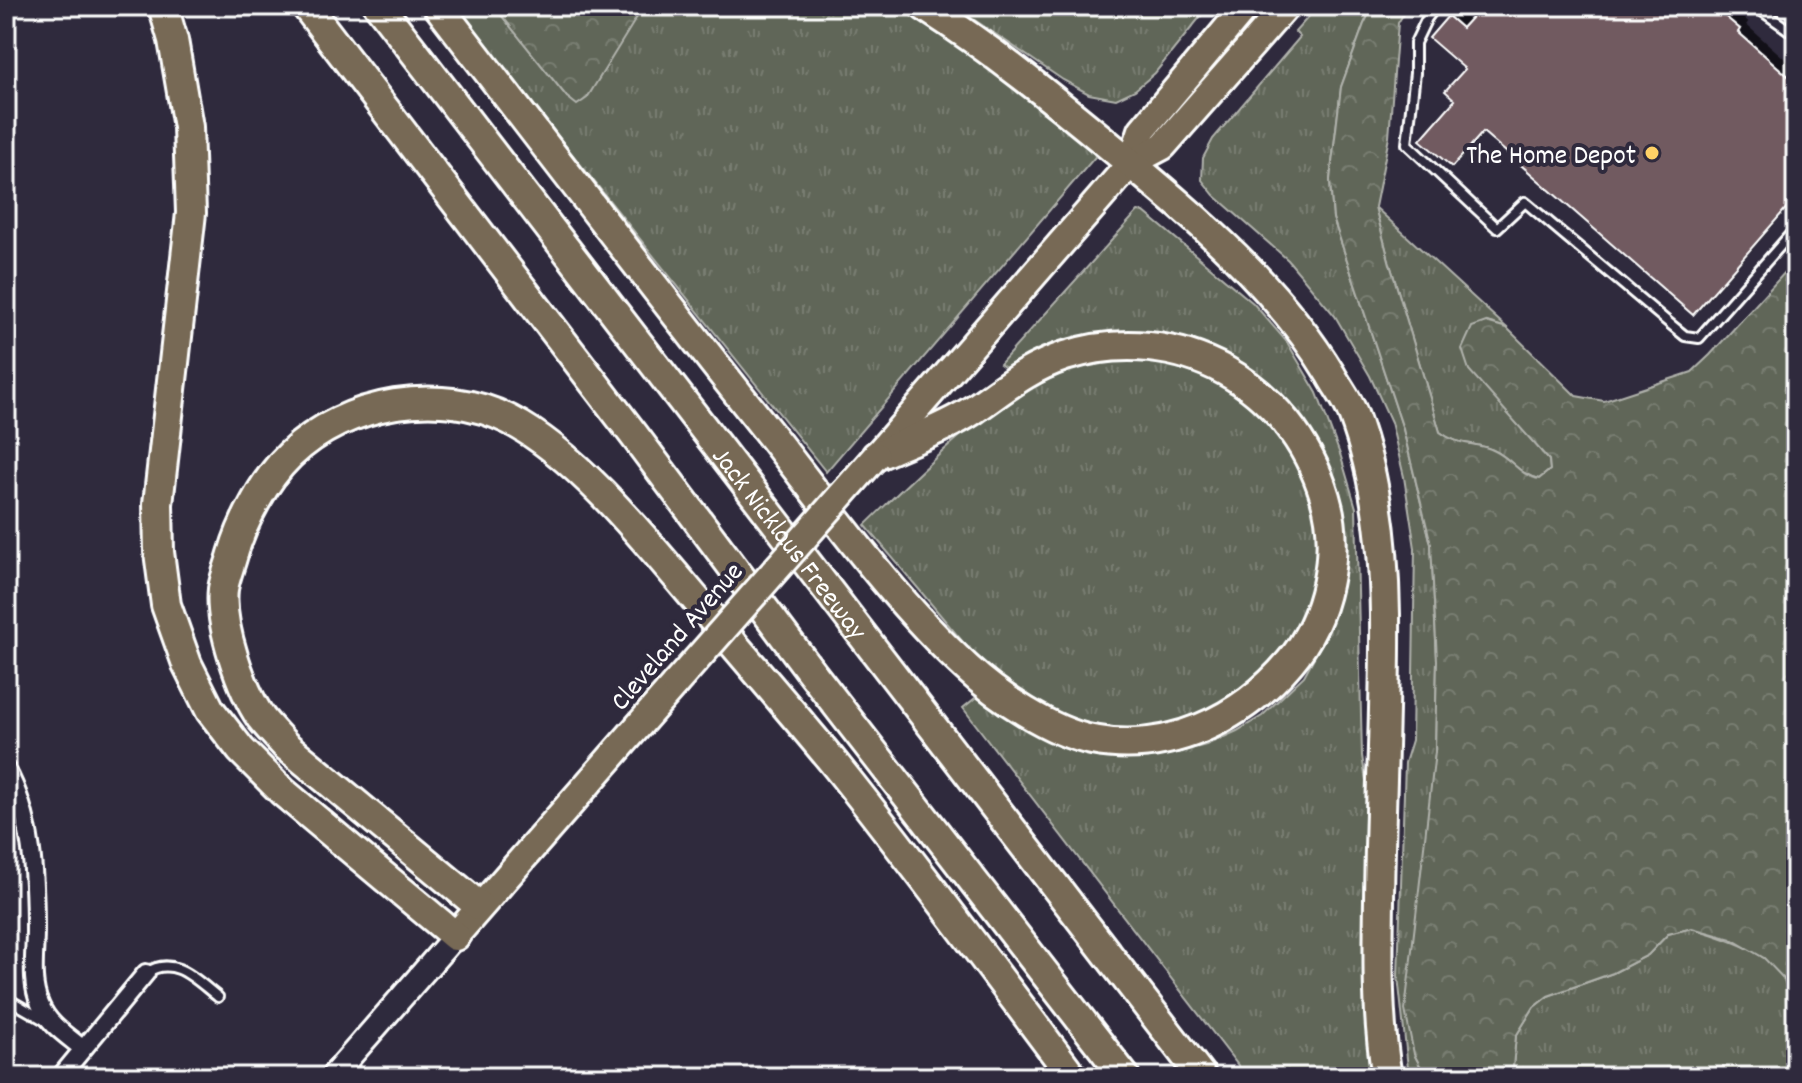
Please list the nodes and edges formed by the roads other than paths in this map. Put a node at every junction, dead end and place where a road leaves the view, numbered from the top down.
1 (163, 6) edge
2 (306, 6) edge
3 (379, 6) edge
4 (438, 6) edge
5 (924, 6) edge
6 (1246, 6) edge
7 (1286, 6) edge
8 (1436, 6) edge
9 (1755, 6) edge
10 (1796, 35) edge
11 (1131, 163) junction
12 (1796, 228) edge
13 (876, 456) junction
14 (6, 769) edge
15 (479, 906) junction
16 (455, 936) junction
17 (146, 973) joint
18 (218, 997) dead end
19 (6, 998) edge
20 (53, 1025) junction
21 (82, 1048) junction
22 (60, 1077) edge
23 (332, 1077) edge
24 (1073, 1077) edge
25 (1125, 1077) edge
26 (1202, 1077) edge
27 (1387, 1077) edge

1 - 16 highway
2 - 25 highway, Jack Nicklaus Freeway
3 - 26 highway, Jack Nicklaus Freeway
4 - 13 highway
5 - 11 highway
6 - 11 main road, Cleveland Avenue
7 - 11 main road, Cleveland Avenue
8 - 12 lane
9 - 10 lane
11 - 13 main road, Cleveland Avenue
11 - 27 highway
13 - 15 main road, Cleveland Avenue, bridge
14 - 20 street
15 - 16 main road, Cleveland Avenue
15 - 24 highway
16 - 23 main road, Cleveland Avenue
17 - 18 lane
17 - 21 street
19 - 20 lane
20 - 21 street
21 - 22 street

